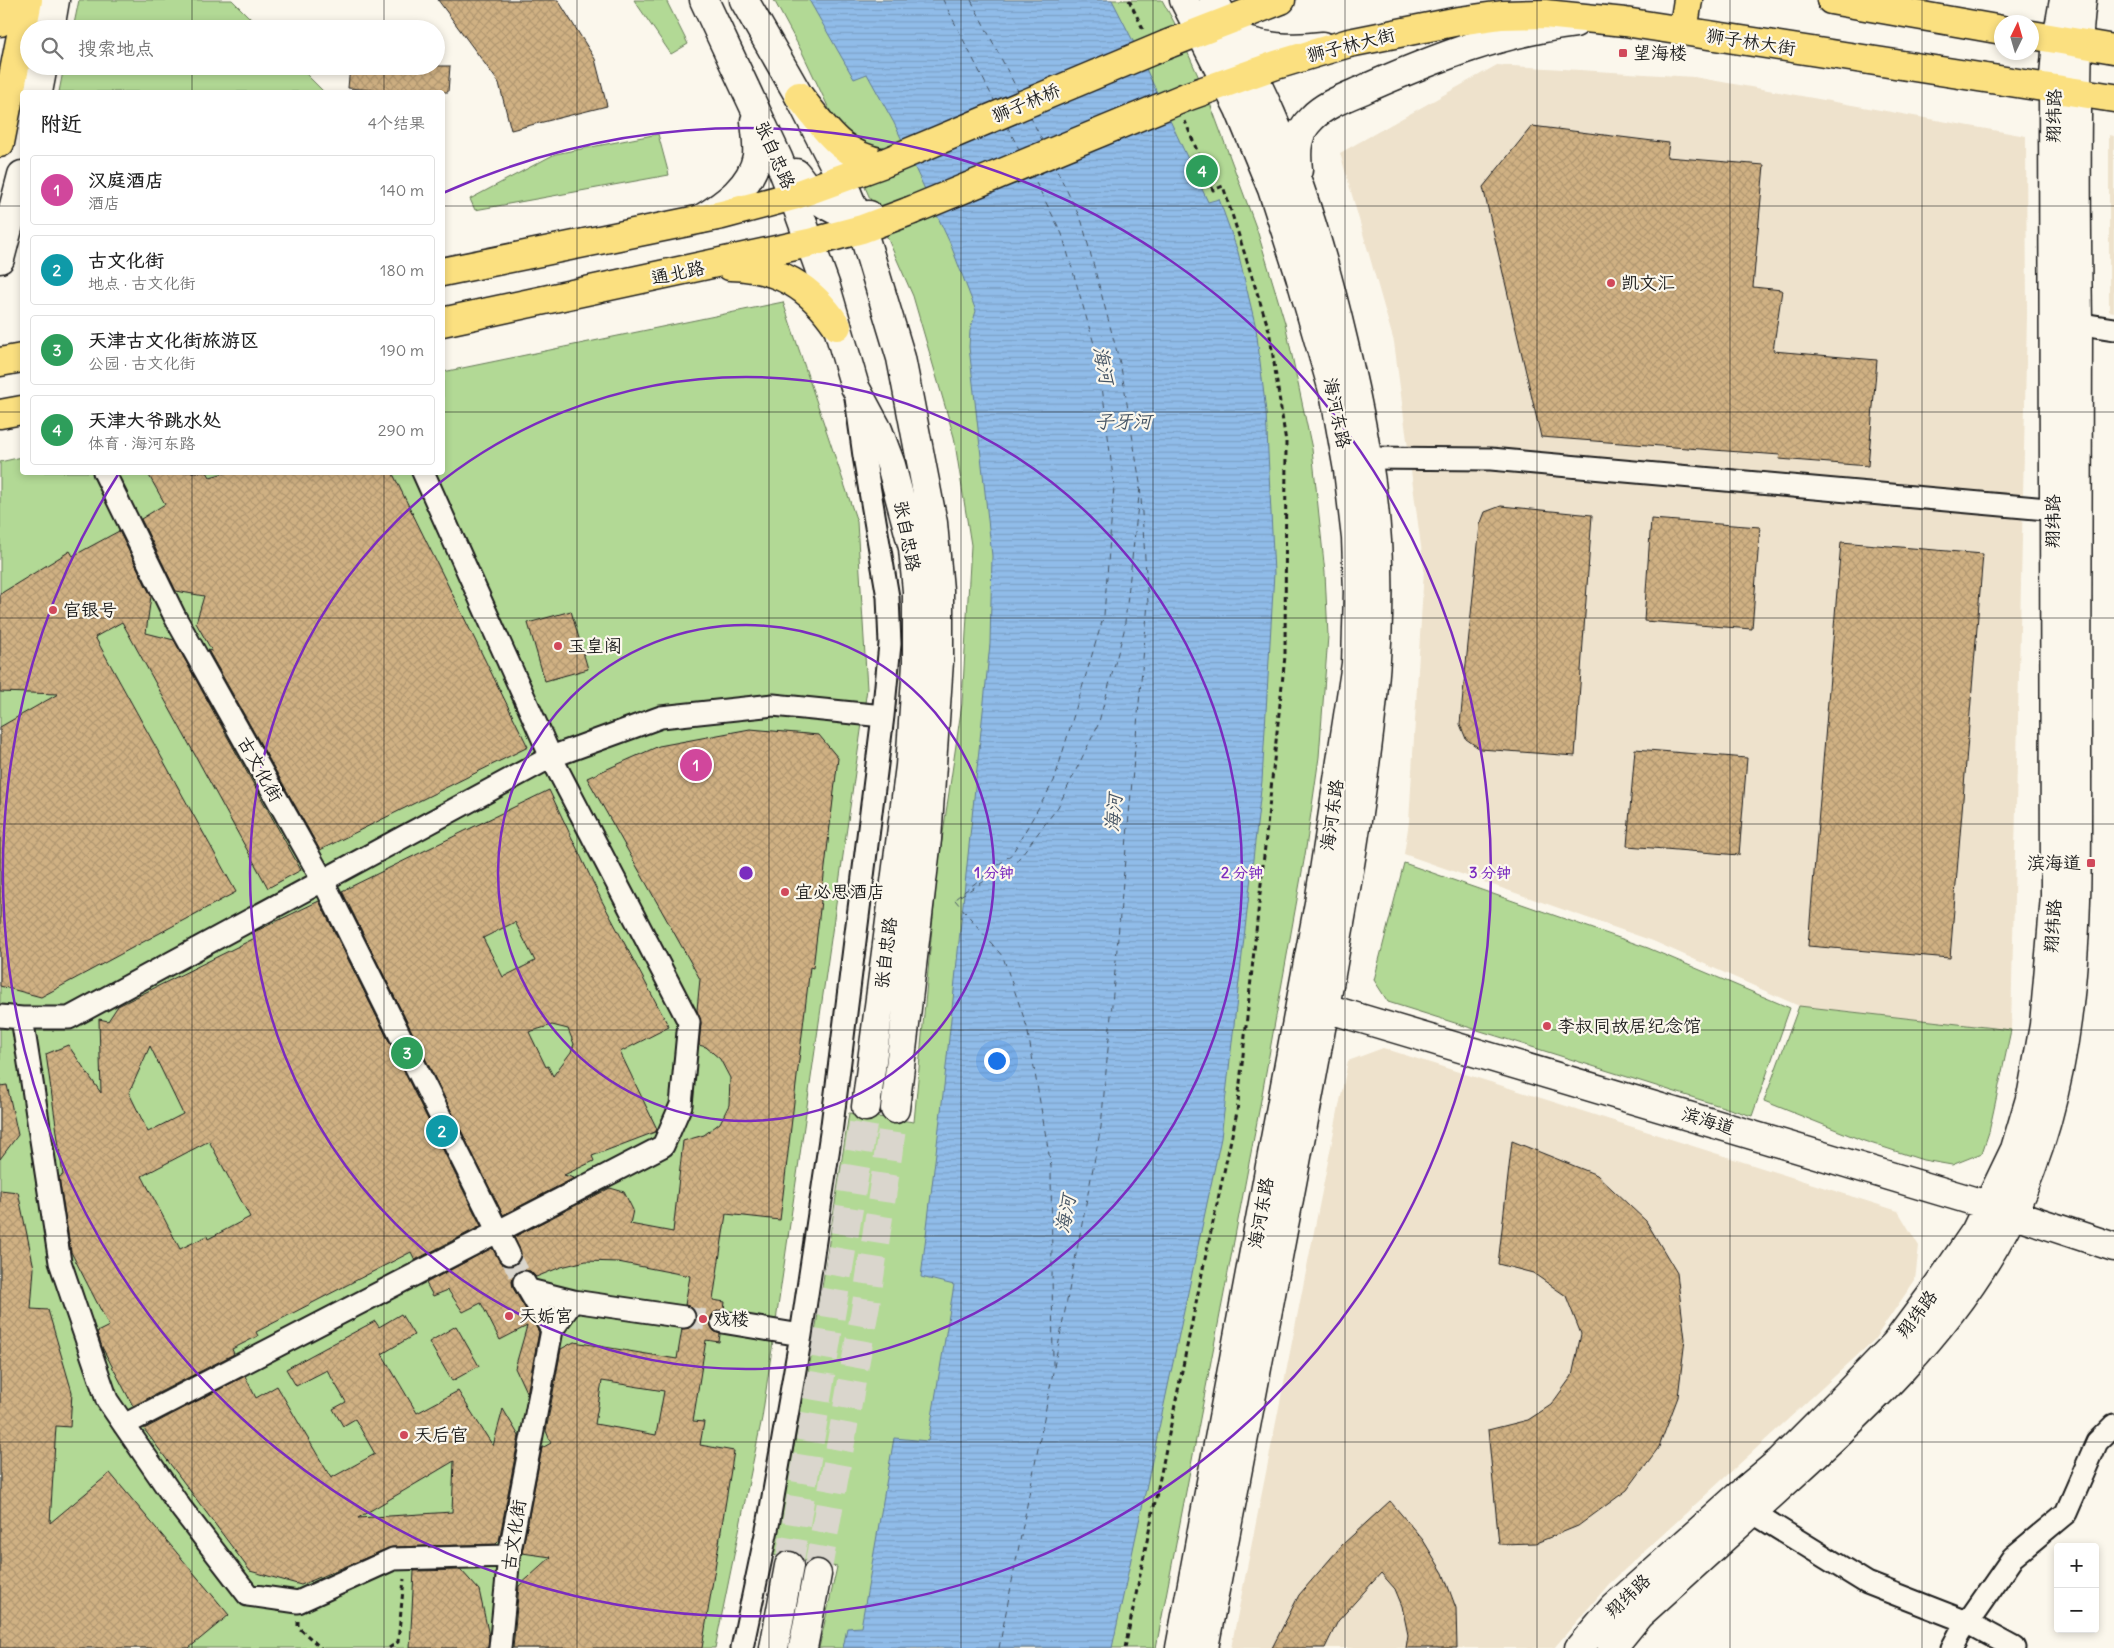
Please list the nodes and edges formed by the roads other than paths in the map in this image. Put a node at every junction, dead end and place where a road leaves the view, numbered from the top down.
1 (4, 0) edge
2 (28, 0) edge
3 (55, 0) edge
4 (704, 0) edge
5 (744, 0) edge
6 (1184, 0) edge
7 (1189, 0) edge
8 (1281, 0) edge
9 (1688, 0) edge
10 (1831, 0) edge
11 (2064, 0) edge
12 (2082, 0) edge
13 (1602, 19) junction
14 (24, 20) edge
15 (52, 20) edge
16 (0, 22) edge
17 (1218, 23) edge
18 (1994, 29) edge
19 (1683, 31) junction
20 (2055, 39) edge
21 (20, 41) edge
22 (1349, 43) junction
23 (2114, 49) edge
24 (1253, 74) junction
25 (41, 75) edge
26 (1226, 83) junction
27 (38, 90) edge
28 (2065, 91) junction
29 (799, 96) junction
30 (2114, 98) edge
31 (753, 104) junction
32 (0, 143) edge
33 (884, 163) junction
34 (841, 178) junction
35 (20, 183) edge
36 (1301, 192) junction
37 (801, 193) junction
38 (910, 212) joint
39 (701, 220) junction
40 (860, 223) junction
41 (809, 243) junction
42 (0, 258) edge
43 (711, 266) junction
44 (445, 271) edge
45 (445, 321) edge
46 (2065, 322) junction
47 (837, 326) junction
48 (2114, 329) edge
49 (20, 358) edge
50 (0, 362) edge
51 (855, 387) junction
52 (20, 410) edge
53 (0, 414) edge
54 (1367, 458) junction
55 (105, 475) edge
56 (424, 475) edge
57 (2065, 510) junction
58 (882, 716) junction
59 (551, 757) junction
60 (322, 879) junction
61 (1313, 1004) junction
62 (0, 1016) edge
63 (22, 1018) junction
64 (866, 1107) tunnel mouth
65 (895, 1109) tunnel mouth
66 (1999, 1209) junction
67 (497, 1231) junction
68 (2114, 1247) edge
69 (509, 1254) tunnel mouth
70 (573, 1301) junction
71 (684, 1317) tunnel mouth
72 (722, 1322) tunnel mouth
73 (552, 1330) junction
74 (801, 1334) junction
75 (124, 1425) junction
76 (2114, 1425) edge
77 (1744, 1504) junction
78 (509, 1556) junction
79 (789, 1566) tunnel mouth
80 (817, 1574) tunnel mouth
81 (1967, 1622) junction
82 (500, 1648) edge
83 (742, 1648) edge
84 (774, 1648) edge
85 (803, 1648) edge
86 (1180, 1648) edge
87 (1204, 1648) edge
88 (1578, 1648) edge
89 (1612, 1648) edge
90 (1952, 1648) edge
91 (2015, 1648) edge

1 - 16 main road
2 - 14 main road
3 - 15 street
4 - 31 street, 张自忠路
5 - 29 street, 张自忠路
6 - 17 street, 海河东路
7 - 17 street
8 - 17 main road
9 - 19 main road
10 - 18 main road
11 - 20 street, 翔纬路
12 - 20 street, 翔纬路
13 - 19 main road, 狮子林大街
13 - 22 main road, 狮子林大街
13 - 36 street
17 - 22 street
17 - 24 street, 海河东路
17 - 26 street, 海河东路
17 - 33 main road, 狮子林桥, bridge
19 - 28 main road, 狮子林大街
20 - 23 main road
20 - 28 street, 翔纬路
21 - 32 main road
22 - 24 main road, 狮子林大街
24 - 26 main road, 狮子林大街
24 - 36 street, 海河东路
25 - 27 street
26 - 38 main road, 狮子林大街, bridge
26 - 61 street, 海河东路
28 - 30 main road, 狮子林大街
28 - 46 street, 翔纬路
29 - 33 main road
29 - 34 street, 张自忠路
31 - 37 street
31 - 39 street
33 - 34 main road
34 - 37 main road
34 - 40 street, 张自忠路
35 - 42 street
36 - 54 street, 海河东路
37 - 39 main road
37 - 40 street
37 - 41 street, 张自忠路
38 - 40 main road, 通北路
39 - 44 main road
40 - 41 main road, 通北路
40 - 65 street, 张自忠路
41 - 43 main road, 通北路
41 - 47 street, 张自忠路
43 - 45 main road, 通北路
43 - 47 main road
46 - 48 street
46 - 57 street, 翔纬路
47 - 51 street, 张自忠路
49 - 50 main road
51 - 58 street
51 - 64 street, 张自忠路
52 - 53 main road
54 - 57 street
54 - 61 street, 海河东路
55 - 60 street, 古文化街
56 - 59 street
57 - 66 street, 翔纬路
58 - 59 street
58 - 74 street
59 - 60 street
59 - 67 street
60 - 63 street
60 - 67 street, 古文化街
61 - 66 street, 滨海道
61 - 86 street, 海河东路
61 - 87 street, 海河东路
62 - 63 street
63 - 75 street
66 - 68 street, 滨海道
66 - 77 street, 翔纬路
67 - 69 street, 古文化街
67 - 75 street
70 - 71 street
70 - 73 street
70 - 73 street
72 - 74 street
73 - 78 street, 古文化街
74 - 83 street
75 - 78 street
76 - 81 street
77 - 81 street
77 - 88 street, 翔纬路
77 - 89 street, 翔纬路
78 - 82 street, 古文化街
79 - 84 street
80 - 85 street
81 - 90 street
81 - 91 street

